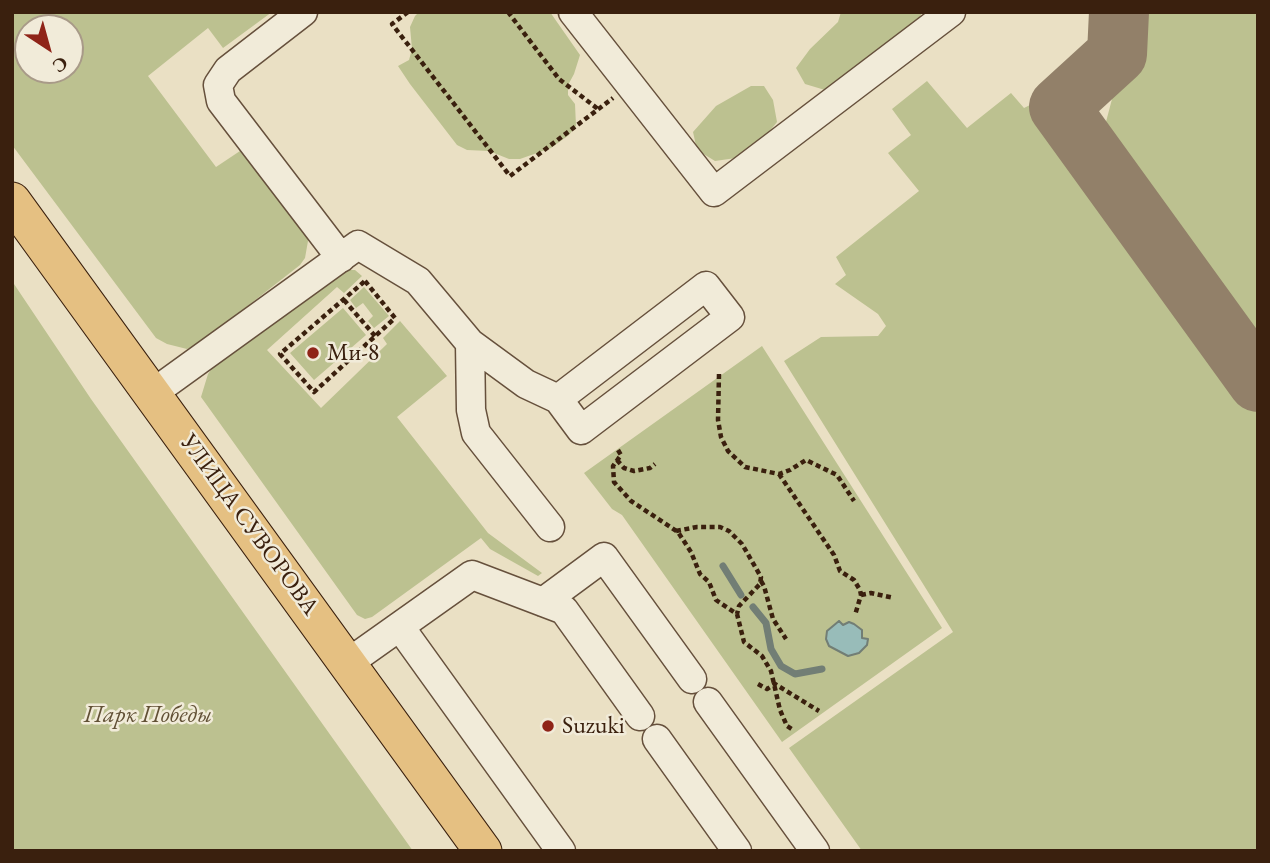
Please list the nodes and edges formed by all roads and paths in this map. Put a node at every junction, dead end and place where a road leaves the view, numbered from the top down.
1 (303, 12) edge
2 (408, 12) edge
3 (508, 12) edge
4 (574, 12) edge
5 (951, 12) edge
6 (630, 84) junction
7 (598, 109) junction
8 (12, 201) edge
9 (341, 258) junction
10 (344, 300) junction
11 (375, 336) junction
12 (470, 343) junction
13 (719, 374) dead end
14 (153, 393) junction
15 (558, 399) junction
16 (618, 450) dead end
17 (617, 460) junction
18 (655, 464) dead end
19 (779, 474) junction
20 (855, 501) dead end
21 (550, 527) dead end
22 (677, 531) junction
23 (760, 581) junction
24 (861, 595) junction
25 (894, 598) dead end
26 (543, 602) junction
27 (737, 614) junction
28 (855, 615) dead end
29 (400, 626) junction
30 (786, 639) dead end
31 (348, 663) junction
32 (758, 684) dead end
33 (775, 684) junction
34 (819, 711) dead end
35 (640, 716) dead end
36 (793, 730) dead end
37 (656, 739) dead end
38 (483, 851) edge
39 (561, 851) edge
40 (737, 851) edge
41 (815, 851) edge

1 - 9 lane
2 - 7 path
3 - 7 path
4 - 6 lane
5 - 6 lane
6 - 7 path
8 - 14 main road, УЛИЦА СУВОРОВА
9 - 12 lane
9 - 14 lane
10 - 11 path
10 - 11 path
10 - 11 path
12 - 15 lane
12 - 21 lane
13 - 19 path
14 - 31 main road, УЛИЦА СУВОРОВА
15 - 15 lane
16 - 17 path
17 - 18 path
17 - 22 path
19 - 20 path
19 - 24 path
22 - 23 path
22 - 27 path
23 - 27 path
23 - 30 path
24 - 25 path
24 - 28 path
26 - 29 lane
26 - 35 lane
26 - 41 lane
27 - 33 path
29 - 31 lane
29 - 39 lane
31 - 38 main road, УЛИЦА СУВОРОВА
32 - 33 path
33 - 34 path
33 - 36 path
37 - 40 lane

